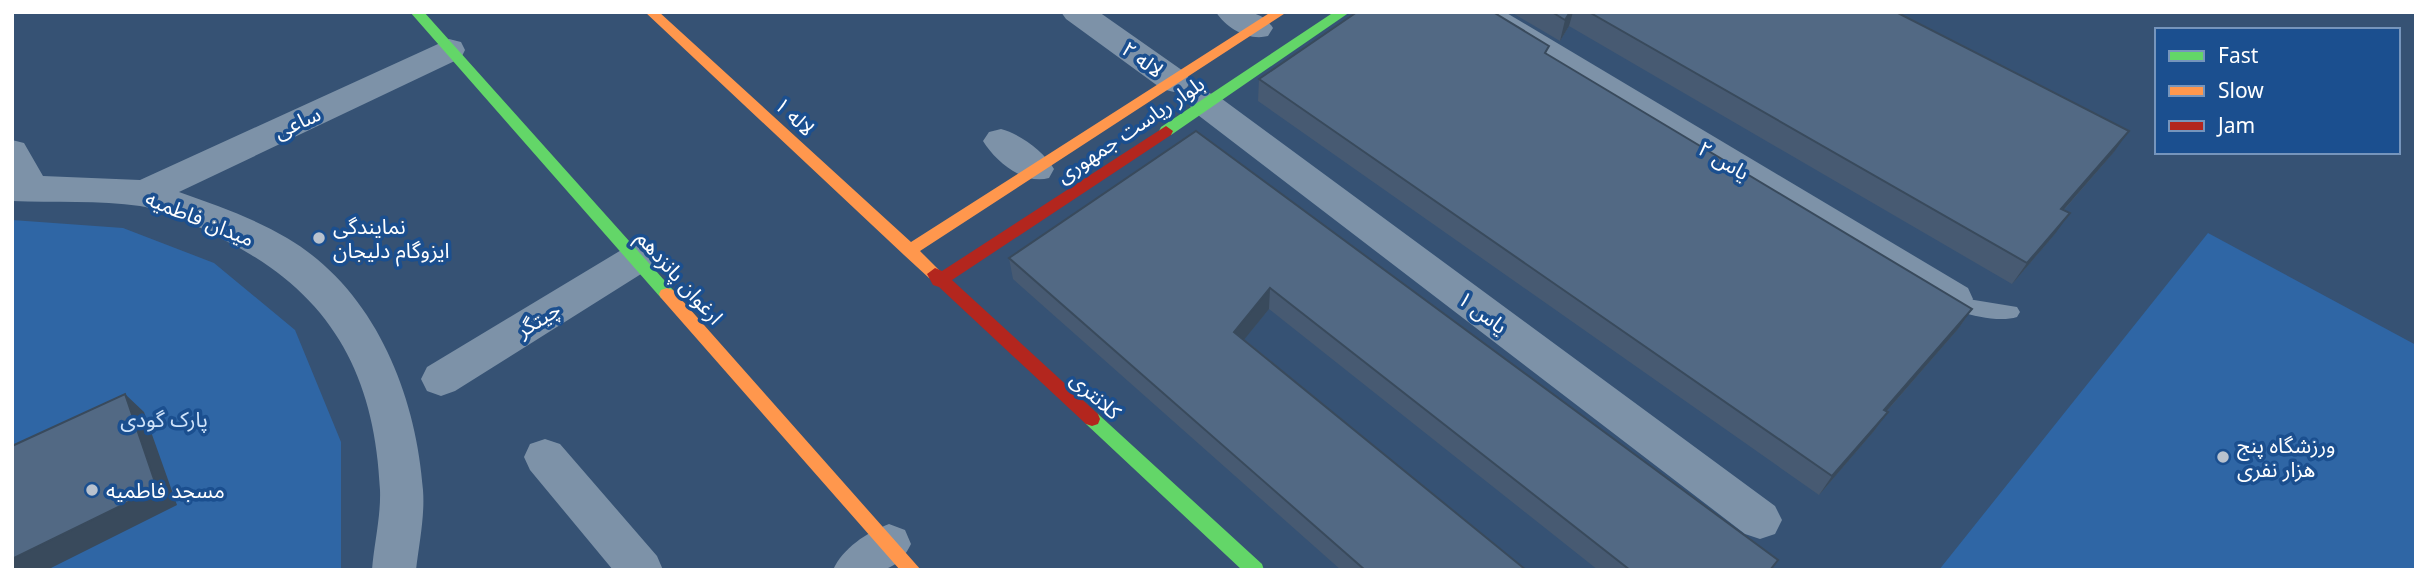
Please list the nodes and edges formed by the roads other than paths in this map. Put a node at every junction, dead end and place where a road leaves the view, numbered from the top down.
1 (416, 12) edge
2 (651, 12) edge
3 (1077, 12) edge
4 (1344, 12) edge
5 (1481, 12) edge
6 (1257, 17) edge
7 (449, 50) junction
8 (1174, 81) junction
9 (1206, 104) junction
10 (1001, 141) dead end
11 (12, 152) edge
12 (1036, 169) junction
13 (21, 188) edge
14 (144, 193) junction
15 (909, 251) junction
16 (636, 259) junction
17 (939, 281) junction
18 (1968, 307) joint
19 (2010, 312) dead end
20 (441, 379) dead end
21 (545, 457) dead end
22 (1760, 520) dead end
23 (900, 557) edge
24 (394, 570) edge
25 (641, 570) edge
26 (855, 570) edge
27 (1255, 570) edge

1 - 7 street, ارغوان پانزدهم
2 - 15 street, لاله ۱
3 - 8 street, لاله ۲
4 - 9 street, بلوار ریاست جمهوری
5 - 18 street, یاس ۲
6 - 8 street, بلوار ریاست جمهوری
7 - 14 street, ساعی
7 - 16 street, ارغوان پانزدهم
8 - 12 street, بلوار ریاست جمهوری
9 - 17 street, بلوار ریاست جمهوری
9 - 22 street, یاس ۱
10 - 12 street
11 - 13 street
12 - 15 street, بلوار ریاست جمهوری
13 - 14 street, میدان فاطمیه
14 - 24 street, میدان فاطمیه
15 - 17 street, کلانتری
16 - 20 street, چیتگر
16 - 23 street, ارغوان پانزدهم
17 - 27 street, کلانتری
18 - 19 lane
21 - 25 street
23 - 26 street

